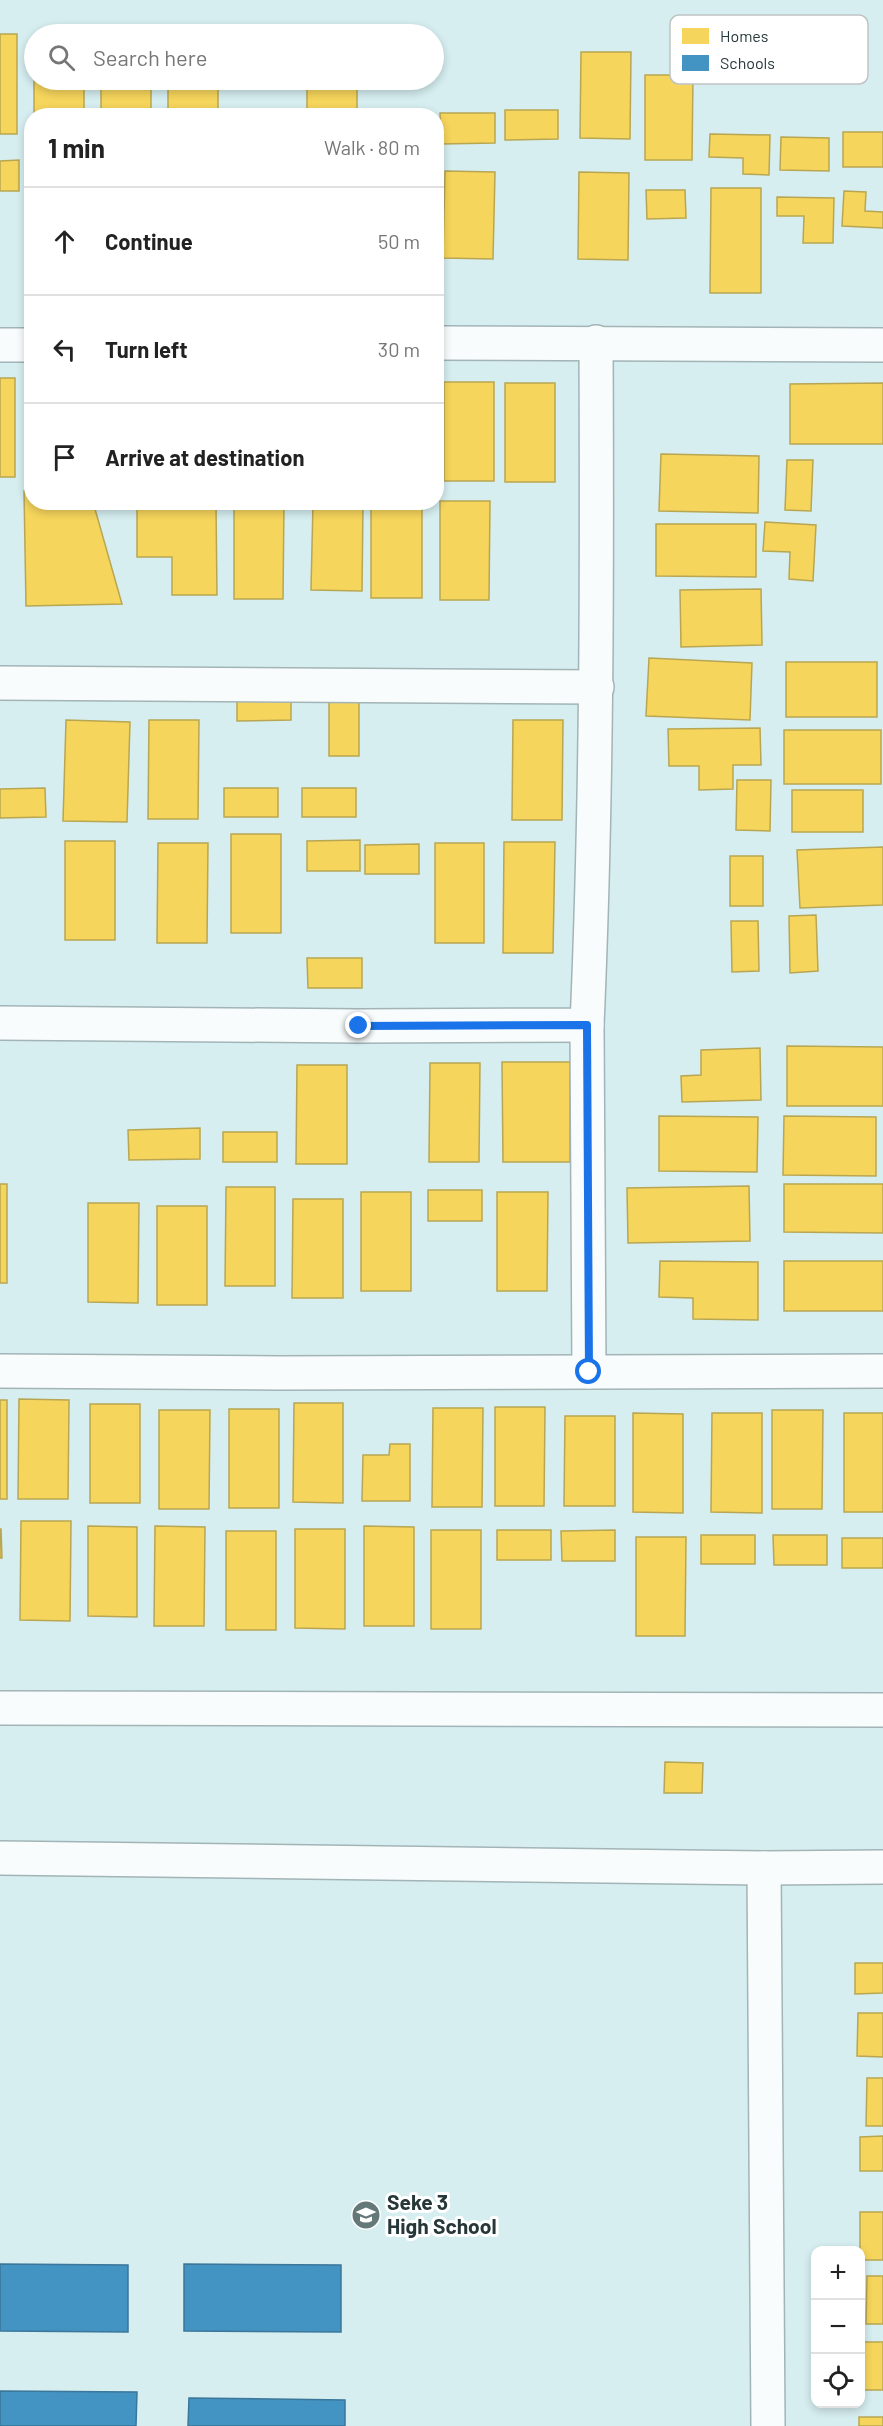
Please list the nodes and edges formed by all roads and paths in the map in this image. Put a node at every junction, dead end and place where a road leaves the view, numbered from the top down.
1 (597, 342) junction
2 (444, 343) edge
3 (0, 345) edge
4 (24, 345) edge
5 (883, 345) edge
6 (0, 683) edge
7 (597, 687) junction
8 (0, 1023) edge
9 (587, 1025) junction
10 (0, 1371) edge
11 (883, 1371) edge
12 (589, 1372) junction
13 (0, 1708) edge
14 (883, 1710) edge
15 (0, 1858) edge
16 (883, 1867) edge
17 (764, 1868) junction
18 (768, 2426) edge

1 - 2 street
1 - 5 street
1 - 7 street
3 - 4 street
6 - 7 street
7 - 9 street
8 - 9 street
9 - 12 street
10 - 12 street
11 - 12 street
13 - 14 street
15 - 17 street
16 - 17 street
17 - 18 street

